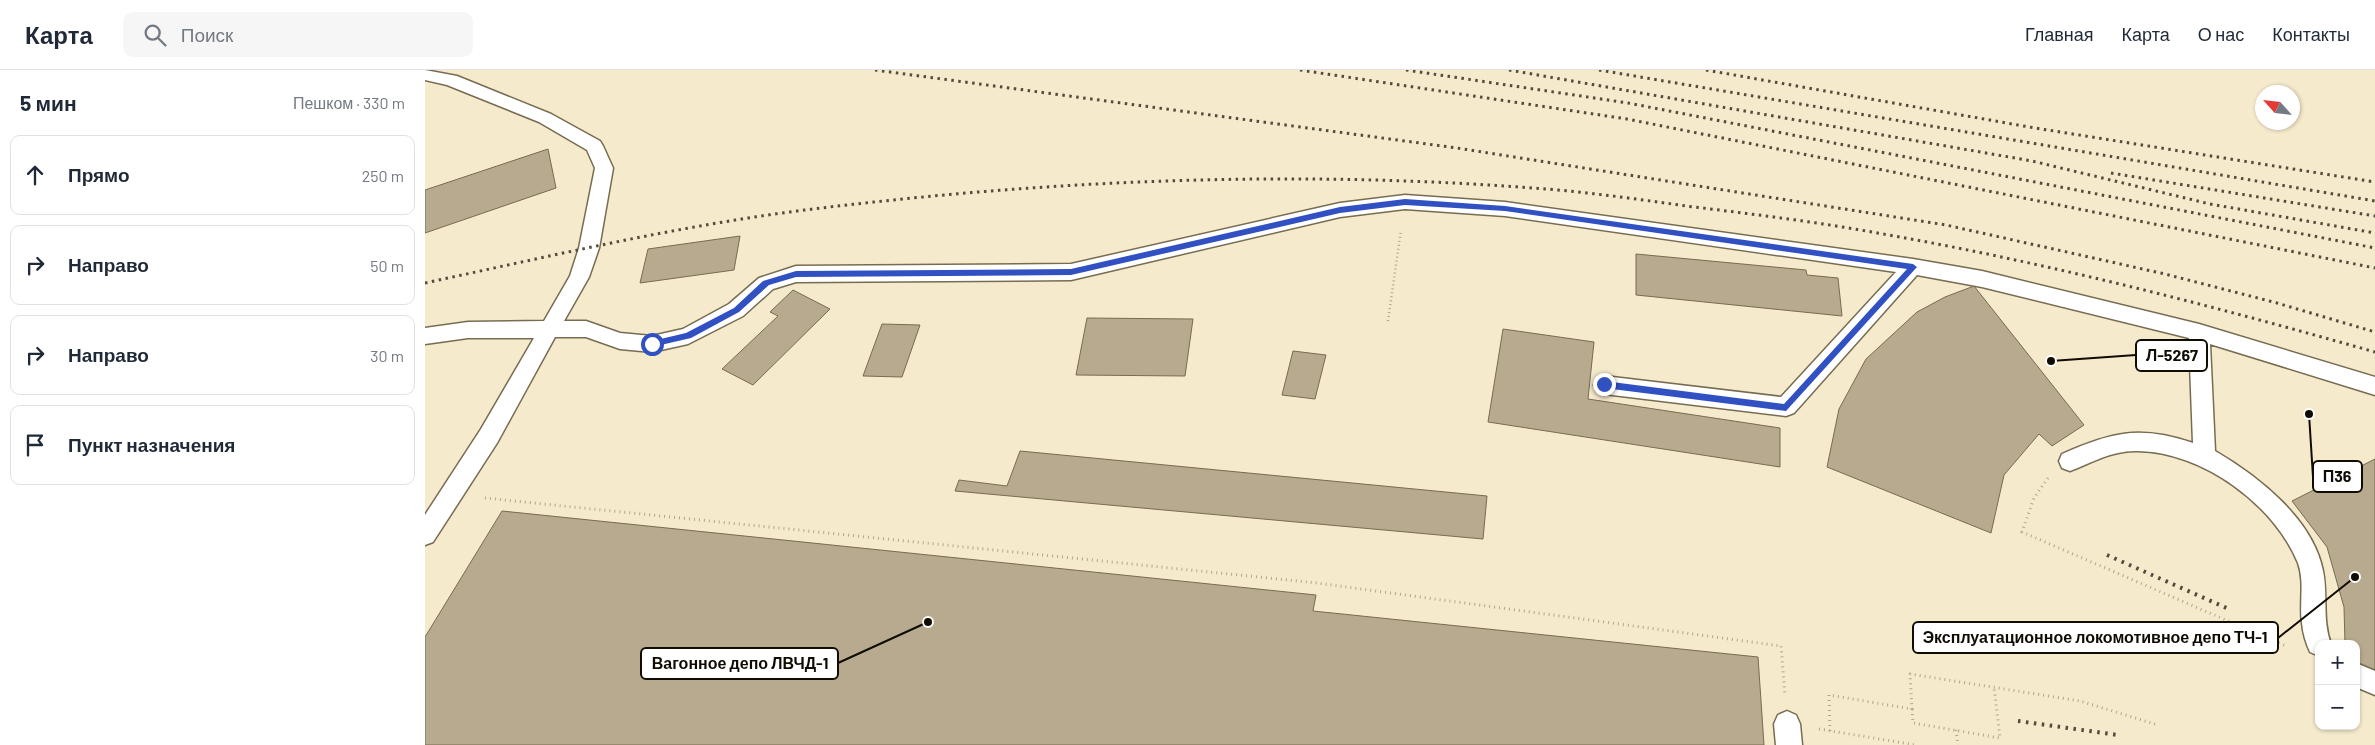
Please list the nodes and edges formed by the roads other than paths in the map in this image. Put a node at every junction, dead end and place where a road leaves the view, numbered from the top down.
1 (425, 74) edge
2 (1913, 267) junction
3 (549, 330) junction
4 (2199, 332) junction
5 (425, 336) edge
6 (1604, 384) dead end
7 (2375, 386) edge
8 (2204, 457) junction
9 (2070, 461) road end
10 (425, 535) edge
11 (2317, 640) edge
12 (2360, 677) edge
13 (2375, 683) edge

1 - 3 lane
2 - 3 lane
2 - 4 lane
2 - 6 lane
3 - 5 lane
3 - 10 lane
4 - 7 lane
4 - 8 lane
8 - 9 lane
8 - 11 lane
12 - 13 lane

